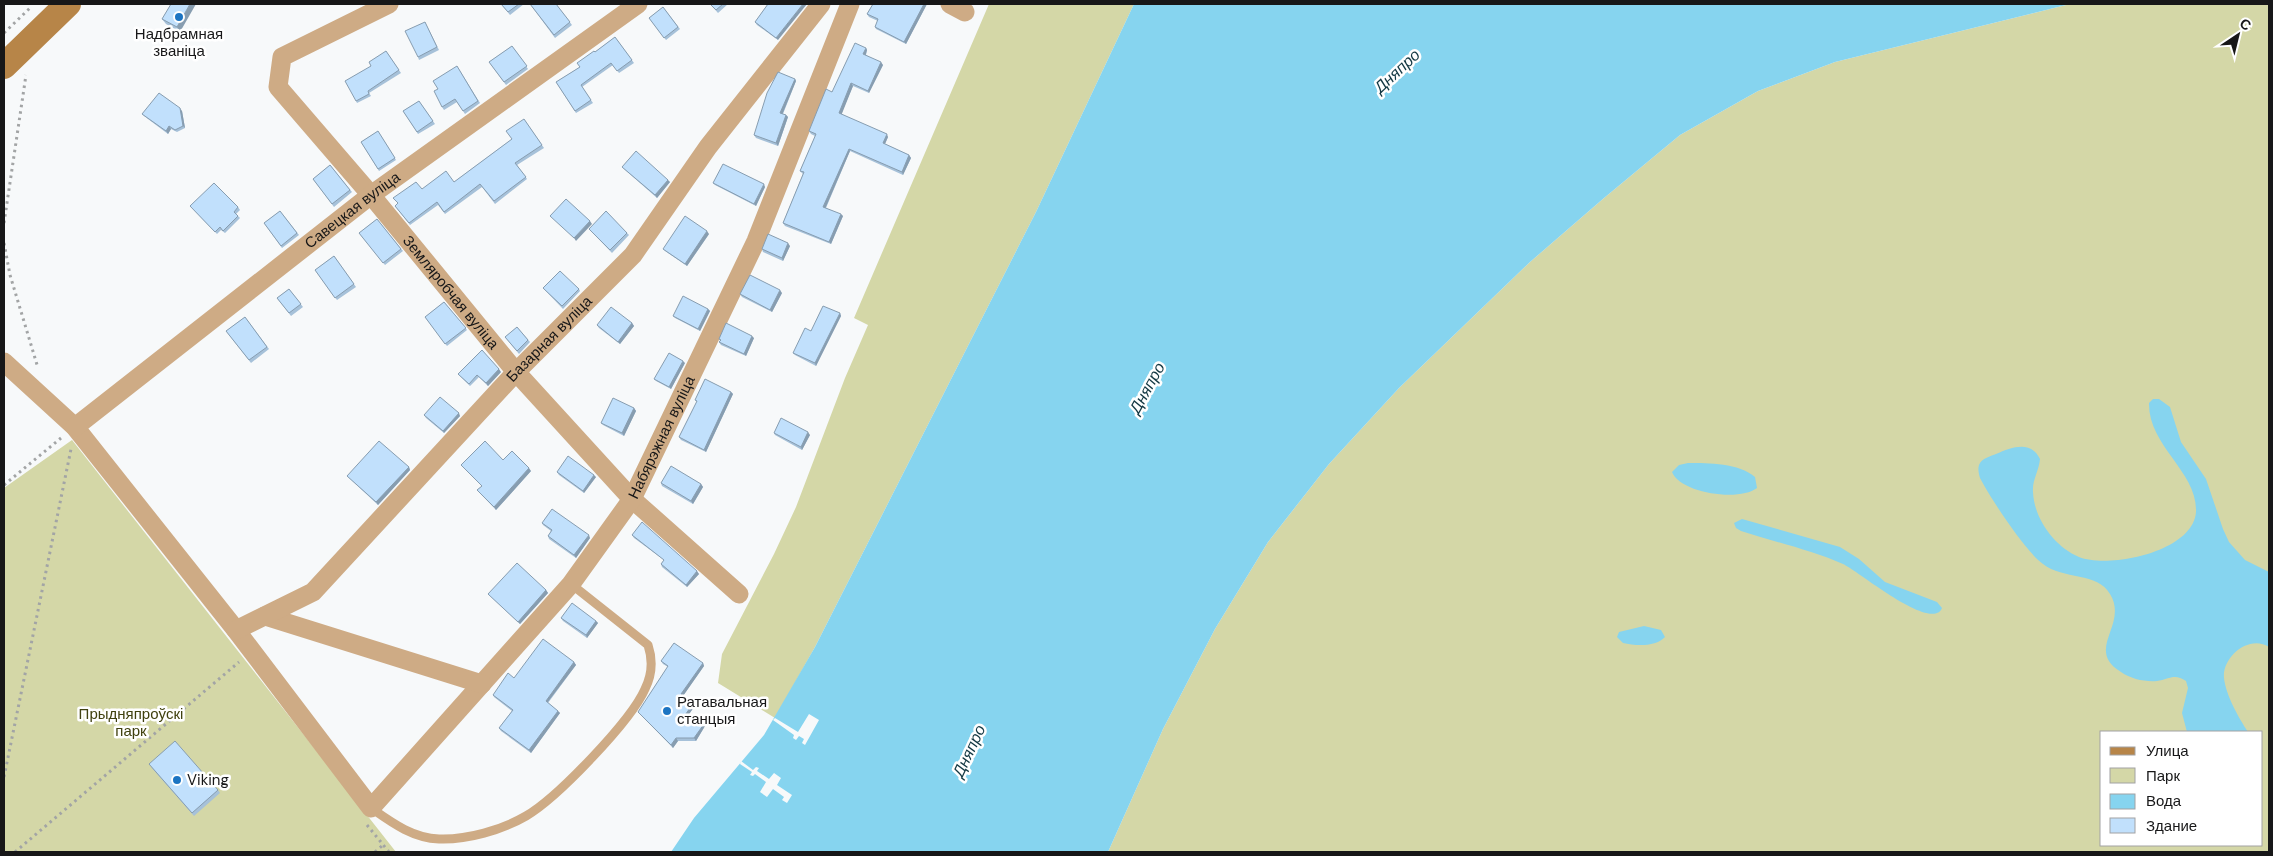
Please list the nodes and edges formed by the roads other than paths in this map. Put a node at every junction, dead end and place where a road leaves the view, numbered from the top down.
1 (68, 4) edge
2 (389, 4) edge
3 (638, 4) edge
4 (822, 4) edge
5 (850, 4) edge
6 (4, 66) edge
7 (371, 196) junction
8 (4, 362) edge
9 (516, 372) junction
10 (75, 427) junction
11 (632, 499) junction
12 (571, 584) junction
13 (739, 594) dead end
14 (265, 616) junction
15 (236, 630) junction
16 (482, 684) junction
17 (371, 808) junction

1 - 6 main road
2 - 7 street, Земляробчая вуліца
3 - 7 street, Савецкая вуліца
4 - 9 street, Базарная вуліца
5 - 11 street, Набярэжная вуліца
7 - 9 street, Земляробчая вуліца
7 - 10 street, Савецкая вуліца
8 - 10 street
9 - 11 street, Земляробчая вуліца
9 - 14 street, Базарная вуліца
10 - 15 street
11 - 12 street, Набярэжная вуліца
11 - 13 street, Земляробчая вуліца
12 - 16 street, Набярэжная вуліца
12 - 17 lane
14 - 15 street, Базарная вуліца
14 - 16 street
15 - 17 street
16 - 17 street, Набярэжная вуліца

